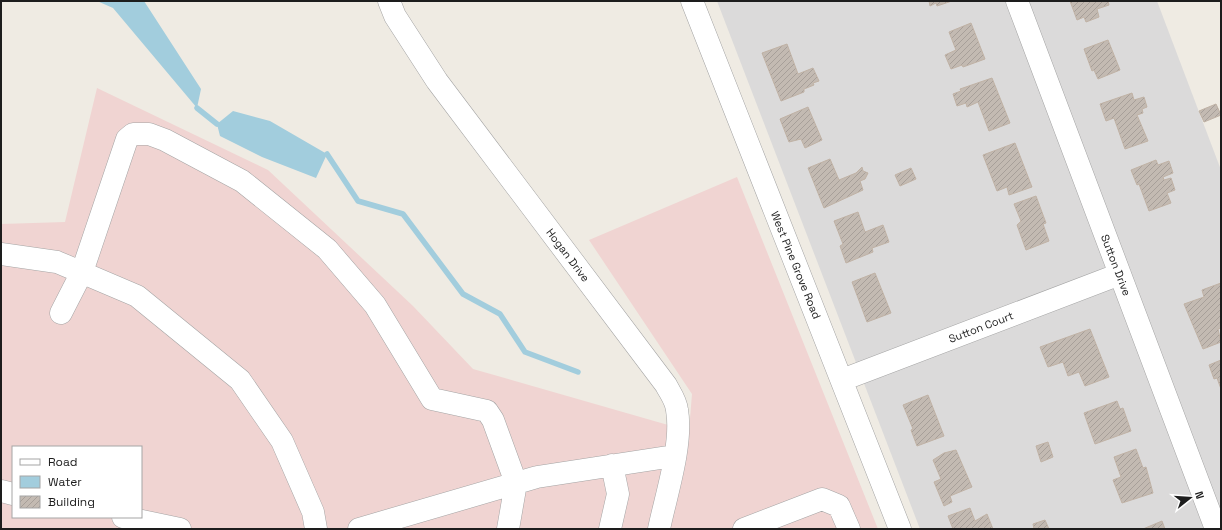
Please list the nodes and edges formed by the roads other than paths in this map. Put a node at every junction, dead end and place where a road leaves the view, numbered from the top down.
1 (389, 1) edge
2 (692, 1) edge
3 (1017, 1) edge
4 (1, 254) edge
5 (82, 272) junction
6 (1120, 274) junction
7 (61, 313) dead end
8 (842, 380) junction
9 (674, 456) junction
10 (612, 466) junction
11 (516, 483) junction
12 (1, 491) edge
13 (12, 494) edge
14 (128, 518) edge
15 (412, 521) edge
16 (180, 529) edge
17 (316, 529) edge
18 (359, 529) edge
19 (508, 529) edge
20 (610, 529) edge
21 (659, 529) edge
22 (744, 529) edge
23 (848, 529) edge
24 (900, 529) edge
25 (1216, 529) edge

1 - 9 street, Hogan Drive
2 - 8 street, West Pine Grove Road
3 - 6 street, Sutton Drive
4 - 5 street
5 - 7 street
5 - 11 street
5 - 17 street
6 - 8 street, Sutton Court
6 - 25 street, Sutton Drive
8 - 24 street, West Pine Grove Road
9 - 10 street
9 - 21 street, Hogan Drive
10 - 11 street
10 - 20 street
11 - 15 street
11 - 19 street
12 - 13 street
14 - 16 street
15 - 18 street
22 - 23 street

